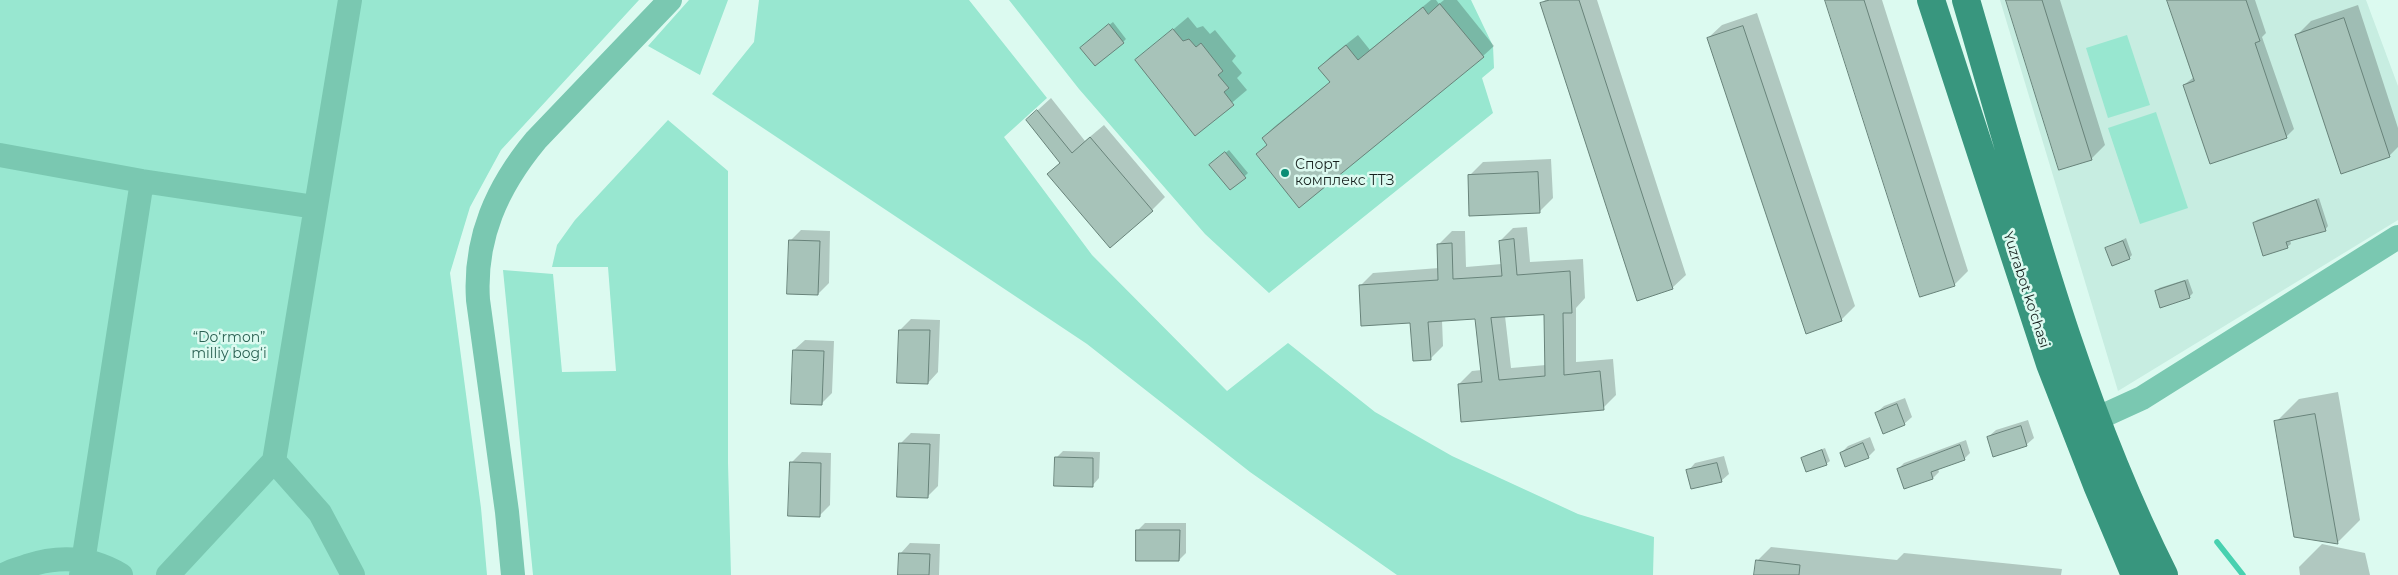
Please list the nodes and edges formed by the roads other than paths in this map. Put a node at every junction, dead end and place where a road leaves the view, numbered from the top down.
1 (350, 0) edge
2 (670, 0) edge
3 (1931, 0) edge
4 (1966, 0) edge
5 (0, 155) edge
6 (142, 181) junction
7 (315, 207) junction
8 (2398, 237) edge
9 (2096, 420) junction
10 (274, 462) junction
11 (82, 567) edge
12 (7, 570) edge
13 (121, 575) edge
14 (168, 575) edge
15 (353, 575) edge
16 (513, 575) edge
17 (2135, 575) edge
18 (2164, 575) edge

1 - 7 street
2 - 16 street
3 - 17 main road, Yuzrabot ko'chasi
4 - 9 main road, Yuzrabot ko'chasi
5 - 6 street
6 - 7 street
6 - 11 street
7 - 10 street
8 - 9 street
9 - 18 main road, Yuzrabot ko'chasi
10 - 14 street
10 - 15 street
11 - 12 street
11 - 13 street

